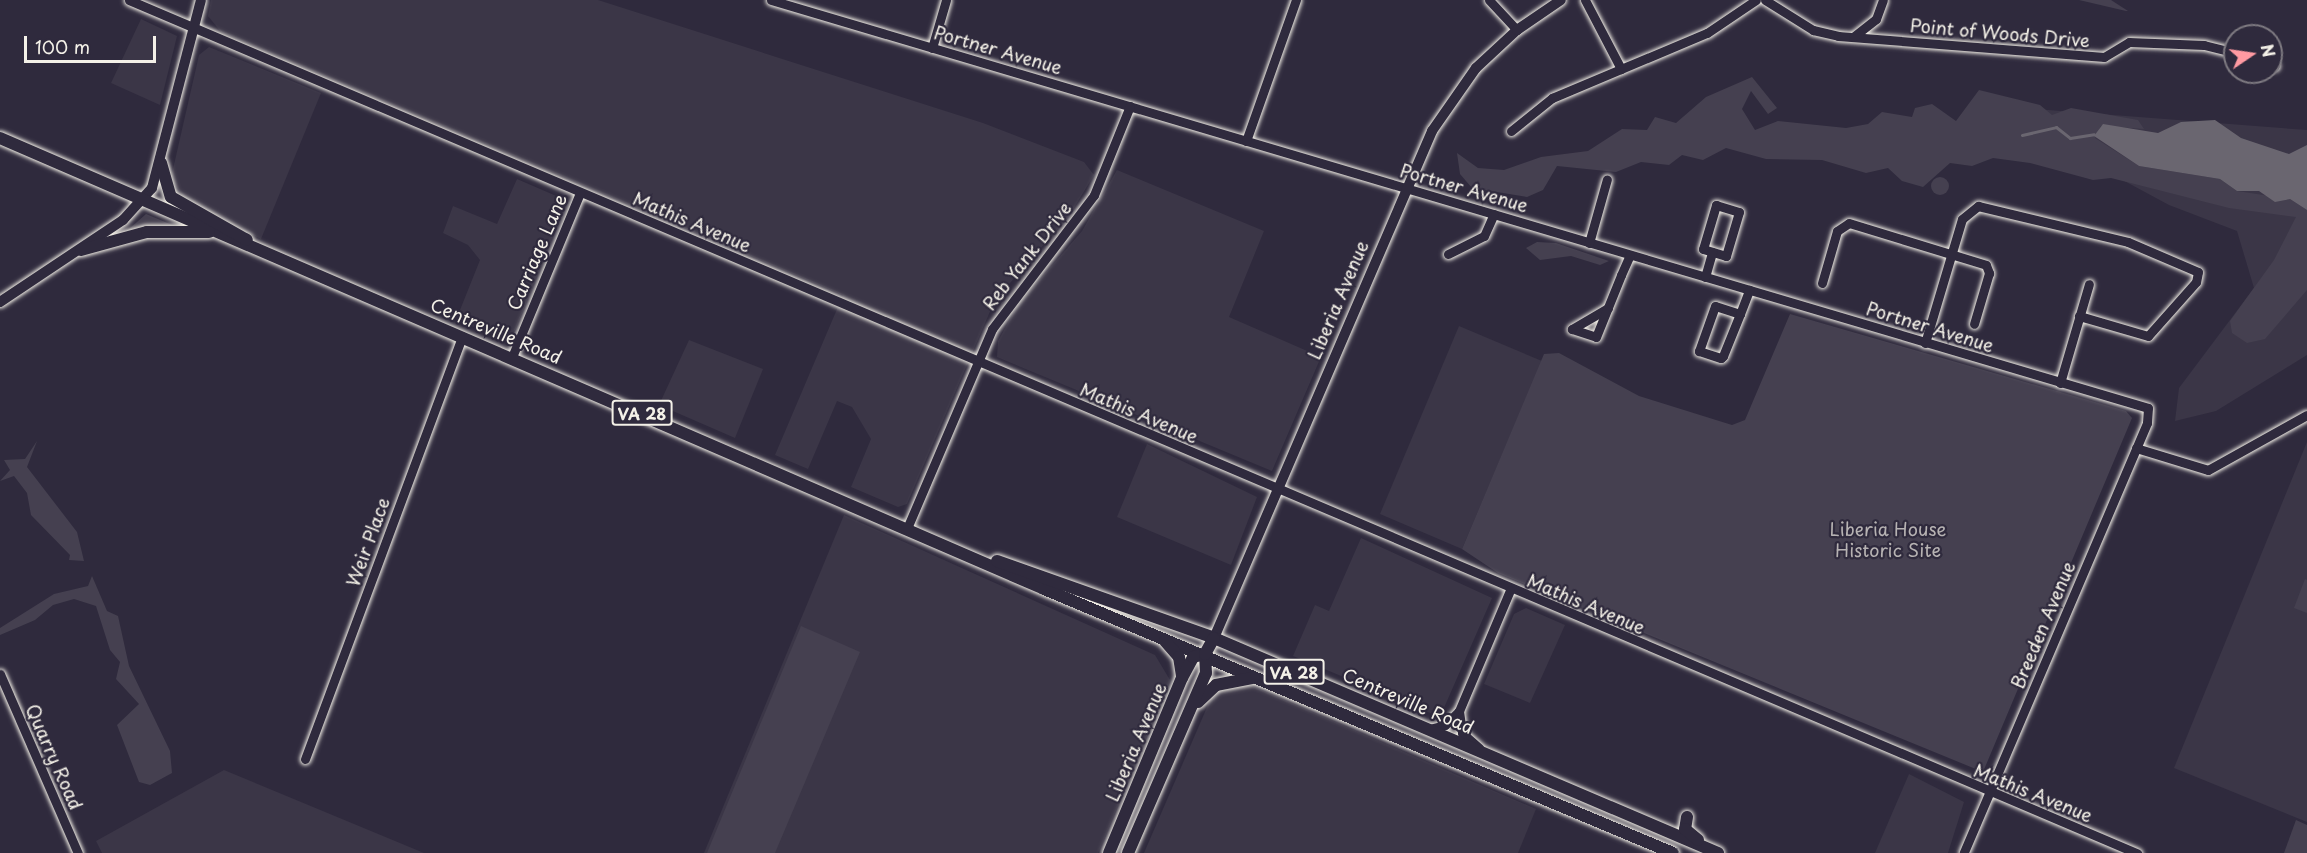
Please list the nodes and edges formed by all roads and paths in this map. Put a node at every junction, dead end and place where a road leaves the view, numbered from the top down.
1 (129, 0) edge
2 (201, 0) edge
3 (771, 0) edge
4 (946, 0) edge
5 (1296, 0) edge
6 (1489, 0) edge
7 (1562, 0) edge
8 (1585, 0) edge
9 (1756, 0) edge
10 (1765, 0) edge
11 (1883, 0) edge
12 (194, 28) junction
13 (1517, 30) junction
14 (1853, 37) junction
15 (932, 48) junction
16 (2223, 50) edge
17 (1621, 69) junction
18 (1130, 106) junction
19 (1511, 131) dead end
20 (0, 138) edge
21 (1246, 141) junction
22 (161, 163) junction
23 (1608, 179) dead end
24 (1405, 188) junction
25 (580, 193) junction
26 (143, 200) junction
27 (1494, 214) junction
28 (220, 233) junction
29 (1589, 243) junction
30 (255, 248) junction
31 (81, 250) junction
32 (1712, 252) junction
33 (1448, 254) dead end
34 (1630, 255) junction
35 (1951, 255) junction
36 (1705, 277) junction
37 (1822, 284) dead end
38 (2089, 284) dead end
39 (1749, 290) junction
40 (0, 302) edge
41 (1608, 308) dead end
42 (1740, 314) junction
43 (2079, 316) junction
44 (1974, 324) dead end
45 (462, 336) junction
46 (1925, 343) junction
47 (512, 357) junction
48 (977, 362) junction
49 (2060, 383) junction
50 (2148, 408) joint
51 (2307, 415) edge
52 (2136, 448) junction
53 (1277, 490) junction
54 (908, 526) junction
55 (978, 556) junction
56 (1510, 590) junction
57 (1157, 634) junction
58 (1214, 638) junction
59 (1205, 654) junction
60 (0, 674) edge
61 (1182, 678) junction
62 (1261, 679) junction
63 (1459, 711) junction
64 (1188, 715) junction
65 (1428, 730) junction
66 (1488, 754) junction
67 (305, 759) dead end
68 (1989, 794) junction
69 (1687, 817) dead end
70 (1668, 832) junction
71 (1660, 851) edge
72 (1713, 851) edge
73 (78, 853) edge
74 (1109, 853) edge
75 (1128, 853) edge
76 (1673, 853) edge
77 (1964, 853) edge
78 (2137, 853) edge

1 - 12 street, Mathis Avenue
2 - 12 main road
3 - 15 street, Portner Avenue
4 - 15 street
5 - 21 street
6 - 13 street
7 - 13 main road, Liberia Avenue
8 - 17 street
9 - 17 street
10 - 14 street, Point of Woods Drive
11 - 14 street
12 - 22 main road
12 - 25 street, Mathis Avenue
13 - 24 main road, Liberia Avenue
14 - 16 street, Point of Woods Drive
15 - 18 street, Portner Avenue
17 - 19 street
18 - 21 street, Portner Avenue
18 - 48 street, Reb Yank Drive
20 - 26 highway, Centreville Road / VA 28
21 - 24 street, Portner Avenue
22 - 26 main road
22 - 30 highway
23 - 29 street
24 - 27 street, Portner Avenue
24 - 53 main road, Liberia Avenue
25 - 47 street, Carriage Lane
25 - 48 street, Mathis Avenue
26 - 28 highway, Centreville Road / VA 28
26 - 31 main road
27 - 29 street, Portner Avenue
27 - 33 street
28 - 30 highway, Centreville Road / VA 28
28 - 31 highway
29 - 34 street, Portner Avenue
30 - 45 highway, Centreville Road / VA 28
31 - 40 main road
32 - 32 street
32 - 36 street
34 - 36 street, Portner Avenue
34 - 41 street
35 - 37 street
35 - 43 street
35 - 44 street
35 - 46 street
36 - 39 street, Portner Avenue
38 - 43 street
39 - 42 street
39 - 46 street, Portner Avenue
42 - 42 street
43 - 49 street
45 - 47 highway, Centreville Road / VA 28
45 - 67 street, Weir Place
46 - 49 street, Portner Avenue
47 - 54 highway, Centreville Road / VA 28
48 - 53 street, Mathis Avenue
48 - 54 street, Reb Yank Drive
49 - 50 street, Portner Avenue
50 - 52 street, Breeden Avenue
51 - 52 street
52 - 68 street, Breeden Avenue
53 - 56 street, Mathis Avenue
53 - 58 main road, Liberia Avenue
54 - 55 highway, Centreville Road / VA 28
55 - 57 highway, Centreville Road / VA 28
55 - 58 highway, Centreville Road / VA 28
56 - 63 street
56 - 68 street, Mathis Avenue
57 - 59 highway, Centreville Road / VA 28
57 - 61 highway
58 - 59 highway, Liberia Avenue
58 - 65 highway, Centreville Road / VA 28
59 - 61 highway, Liberia Avenue
59 - 62 highway, Centreville Road / VA 28
59 - 64 highway, Liberia Avenue
60 - 73 street, Quarry Road
61 - 74 highway, Liberia Avenue
62 - 64 highway
62 - 71 highway, Centreville Road / VA 28
63 - 65 street
63 - 66 street
64 - 75 highway, Liberia Avenue
65 - 66 highway, Centreville Road / VA 28
66 - 70 highway, Centreville Road / VA 28
68 - 77 street, Breeden Avenue
68 - 78 street, Mathis Avenue
69 - 72 highway
70 - 71 street
70 - 72 highway, Centreville Road / VA 28
71 - 76 highway, Centreville Road / VA 28

